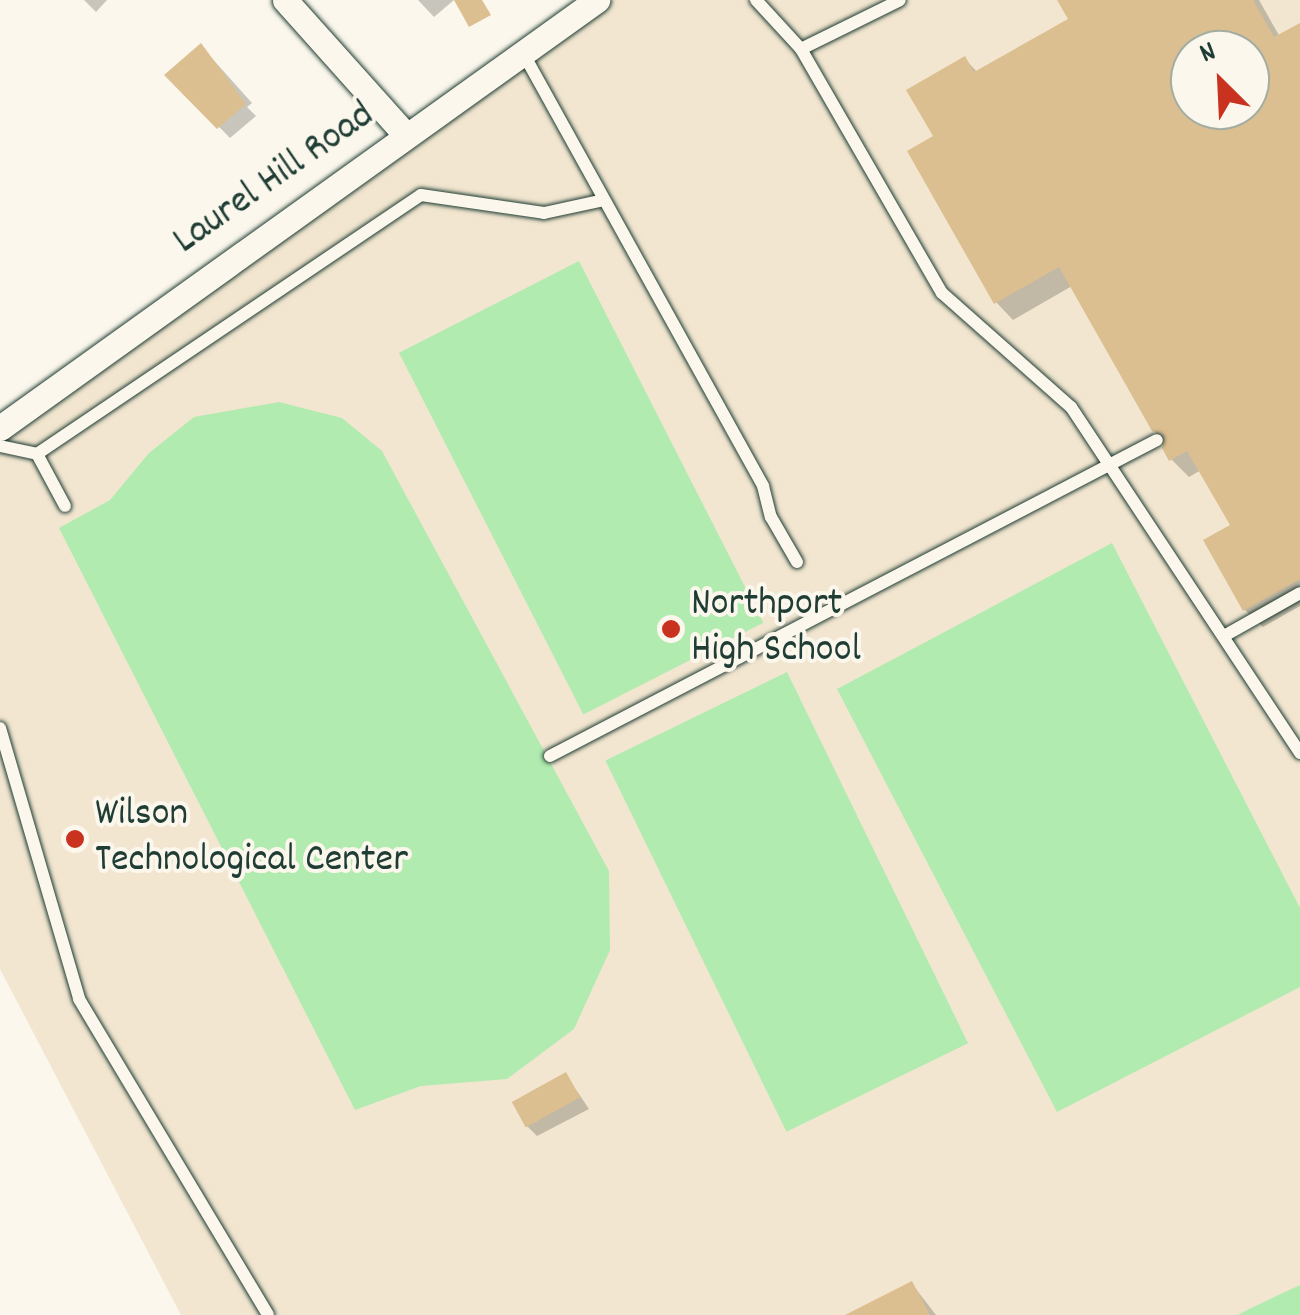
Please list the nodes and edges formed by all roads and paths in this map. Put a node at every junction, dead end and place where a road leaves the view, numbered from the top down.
1 (285, 0) edge
2 (597, 0) edge
3 (900, 0) edge
4 (758, 2) edge
5 (802, 49) junction
6 (522, 51) junction
7 (405, 134) junction
8 (604, 200) junction
9 (0, 428) edge
10 (1157, 440) dead end
11 (0, 446) edge
12 (37, 454) junction
13 (1108, 470) junction
14 (66, 506) dead end
15 (797, 562) dead end
16 (1300, 594) edge
17 (1224, 636) junction
18 (0, 728) edge
19 (1300, 754) edge
20 (550, 756) dead end
21 (268, 1315) edge

1 - 7 street
2 - 6 street, Laurel Hill Road
3 - 5 lane
4 - 5 lane
5 - 13 lane
6 - 7 street, Laurel Hill Road
6 - 8 lane
7 - 9 street, Laurel Hill Road
8 - 12 lane
8 - 15 lane
10 - 13 lane
11 - 12 lane
12 - 14 lane
13 - 17 lane
13 - 20 lane
16 - 17 lane
17 - 19 lane
18 - 21 lane

